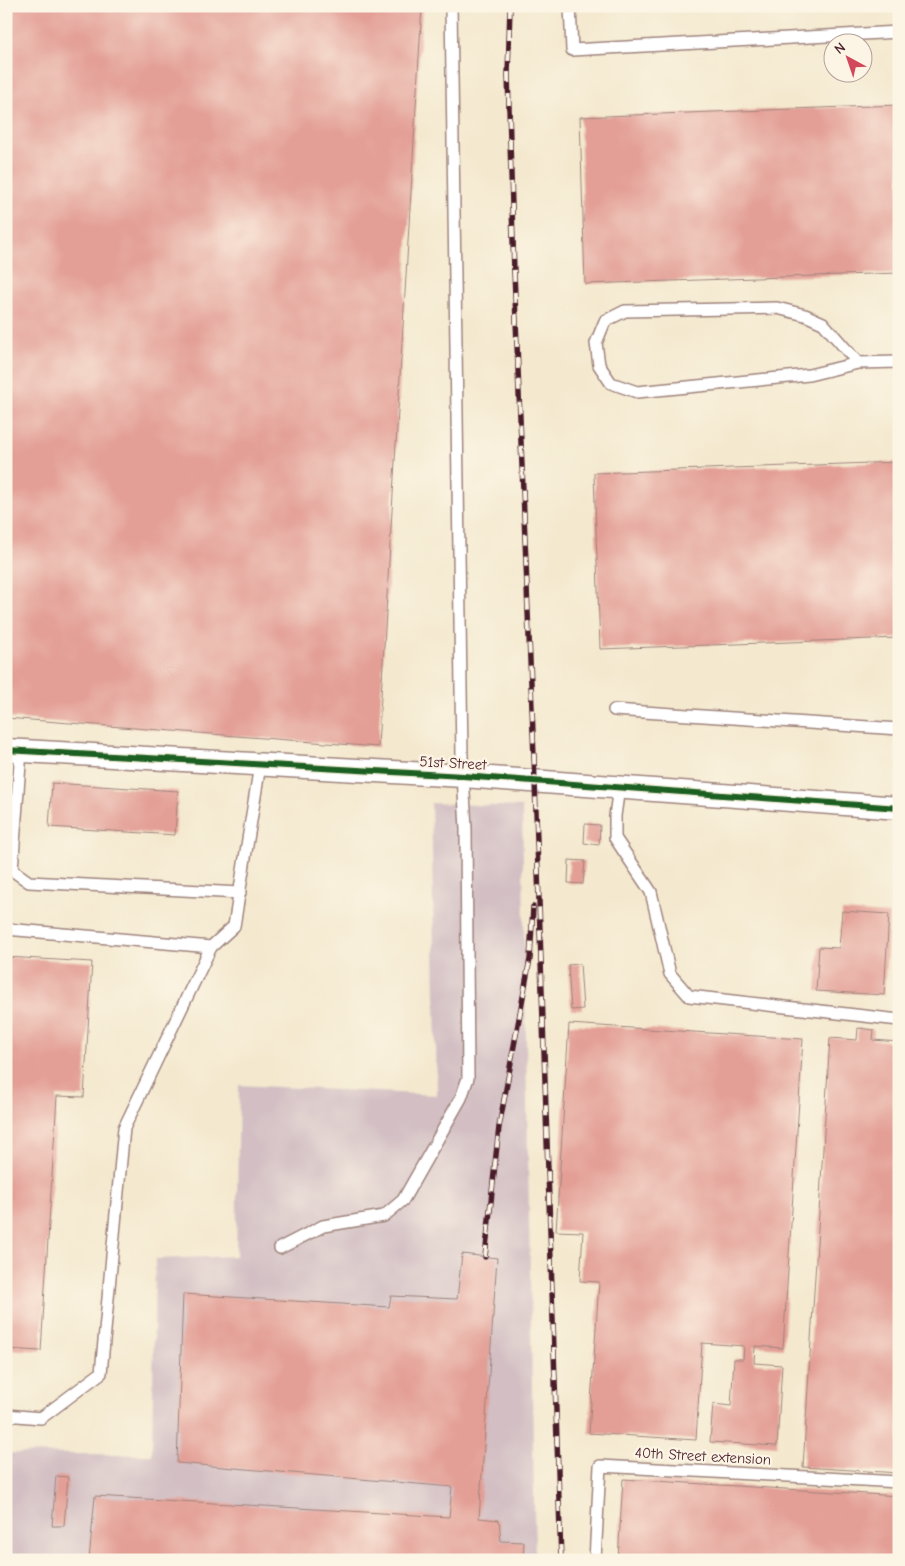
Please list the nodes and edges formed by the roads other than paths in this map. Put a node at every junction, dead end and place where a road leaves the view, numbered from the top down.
1 (451, 6) edge
2 (570, 6) edge
3 (899, 32) edge
4 (899, 362) edge
5 (858, 363) junction
6 (614, 710) dead end
7 (899, 729) edge
8 (14, 751) edge
9 (260, 765) junction
10 (463, 776) junction
11 (619, 787) junction
12 (899, 808) edge
13 (240, 893) junction
14 (6, 929) edge
15 (211, 947) junction
16 (899, 1020) edge
17 (280, 1248) dead end
18 (6, 1415) edge
19 (899, 1482) edge
20 (595, 1560) edge

1 - 10 lane
2 - 3 lane
4 - 5 lane
5 - 5 lane
6 - 7 lane
8 - 9 street, 51st Street
8 - 13 lane
9 - 10 street, 51st Street
9 - 13 lane
10 - 11 street, 51st Street
10 - 17 lane
11 - 12 street, 51st Street
11 - 16 lane
13 - 15 lane
14 - 15 lane
15 - 18 lane
19 - 20 lane, 40th Street extension

